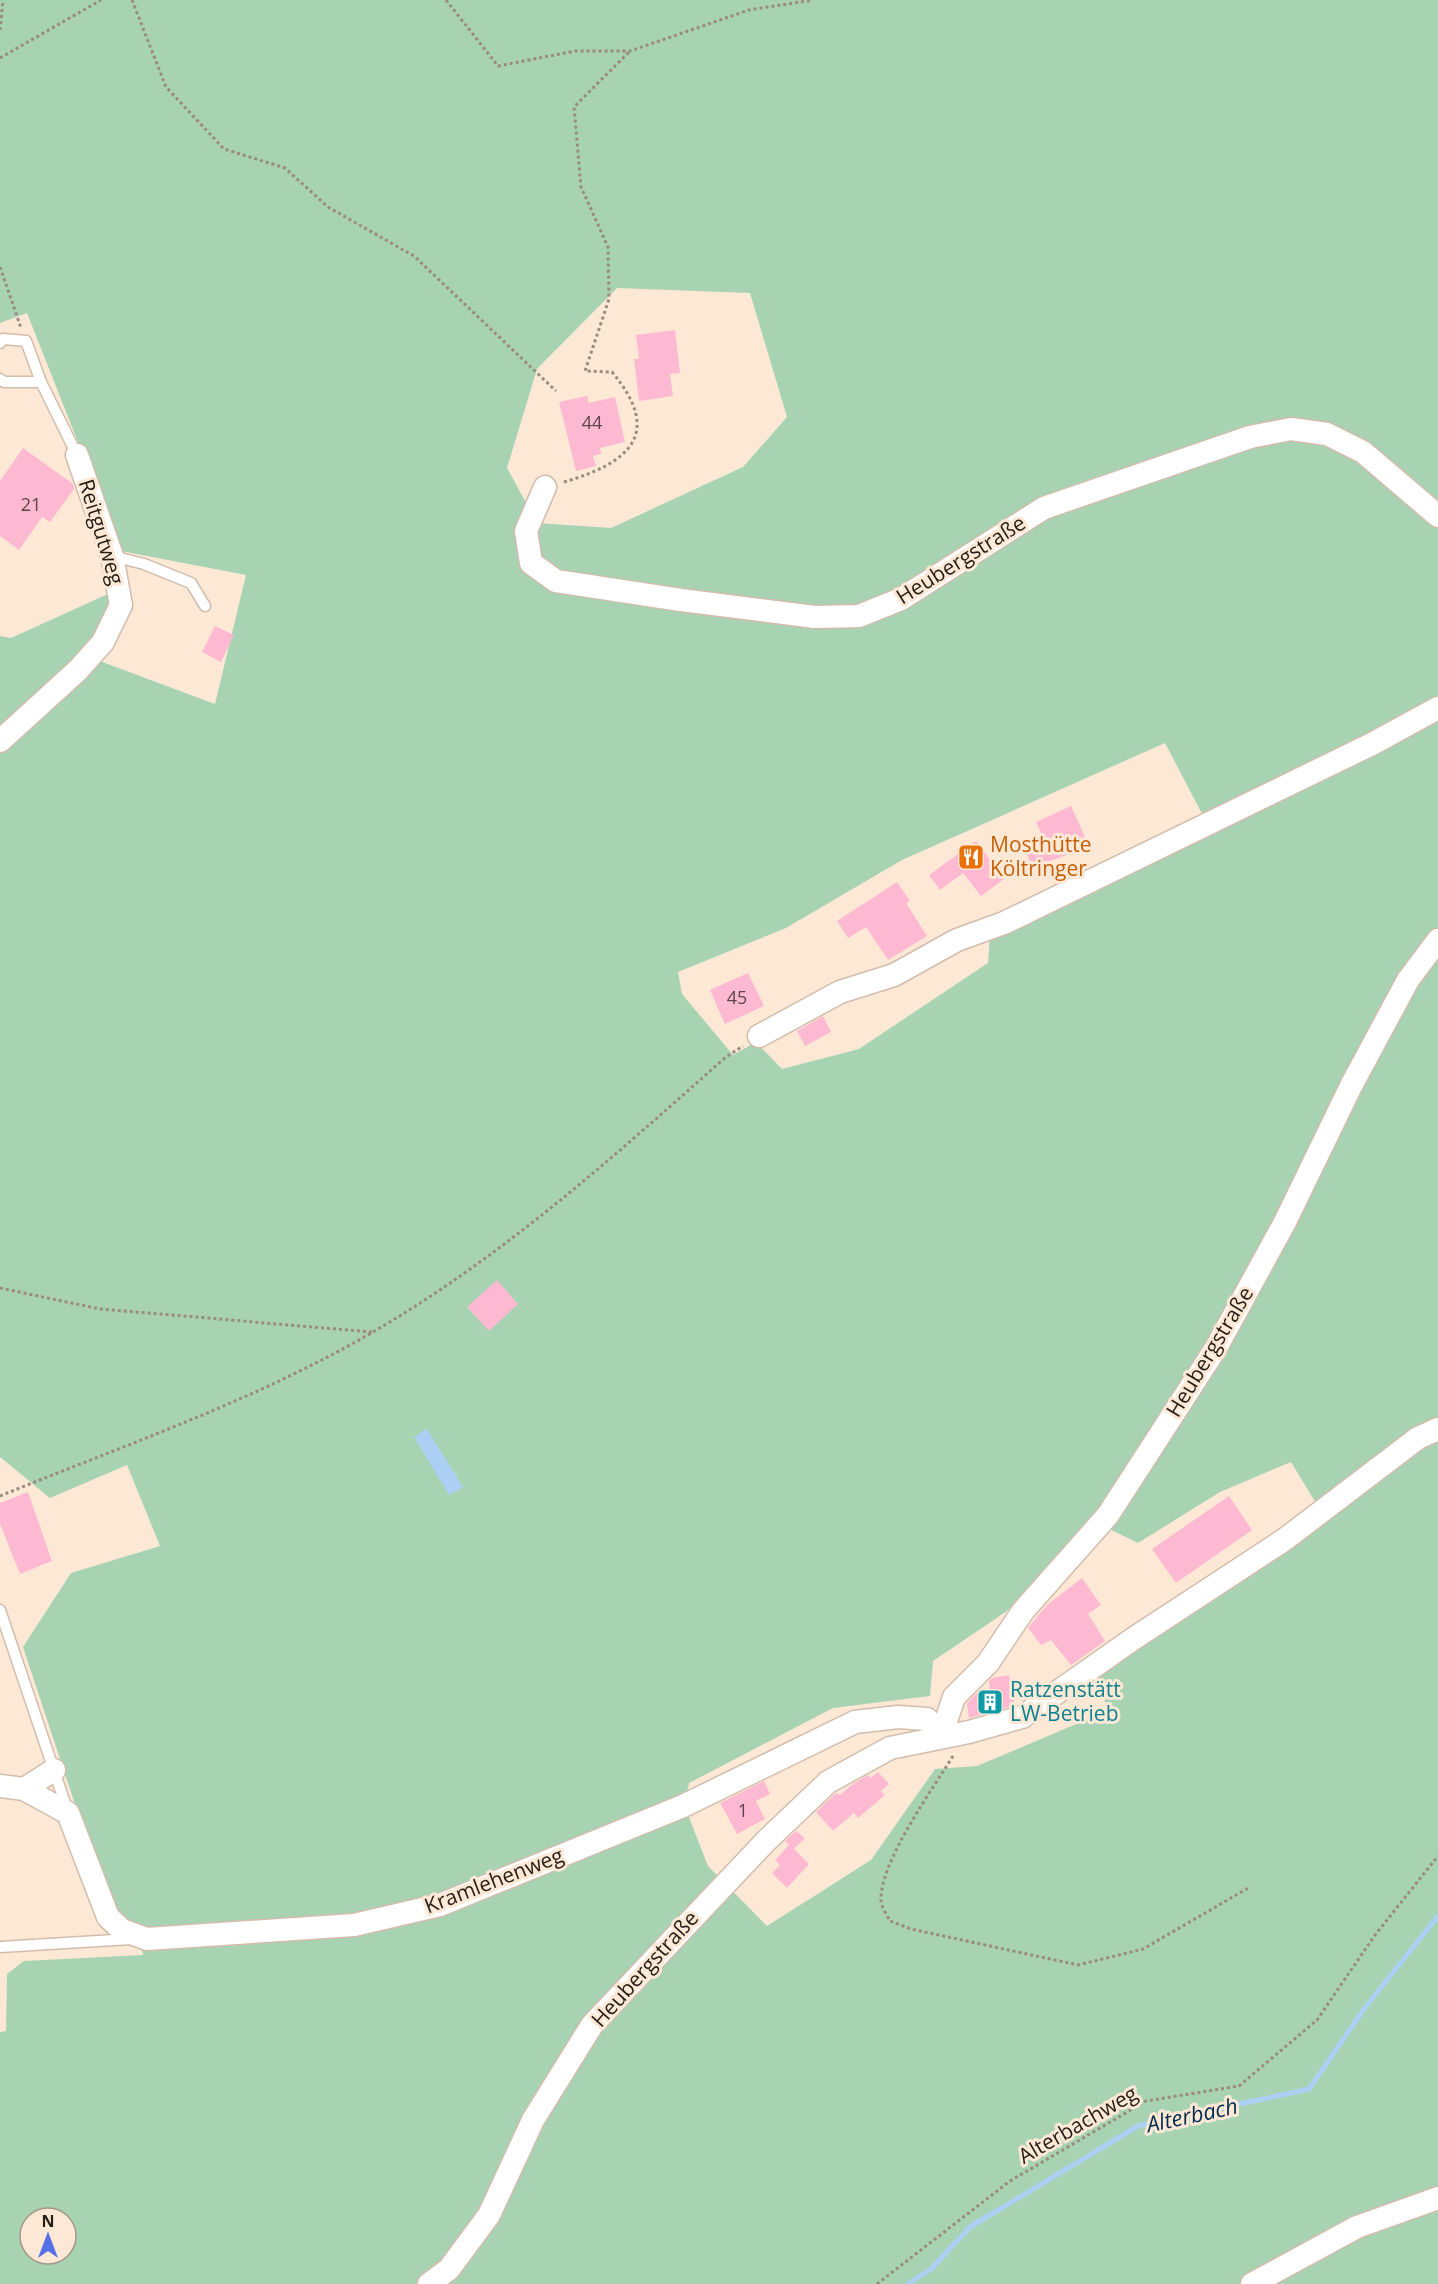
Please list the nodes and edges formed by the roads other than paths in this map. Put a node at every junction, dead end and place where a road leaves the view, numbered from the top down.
1 (0, 343) edge
2 (0, 379) edge
3 (40, 382) junction
4 (77, 455) joint
5 (545, 488) road end
6 (1438, 516) edge
7 (112, 556) junction
8 (205, 606) dead end
9 (1438, 708) edge
10 (0, 741) edge
11 (1438, 940) edge
12 (759, 1035) road end
13 (1438, 1429) edge
14 (0, 1610) edge
15 (941, 1736) junction
16 (54, 1770) junction
17 (0, 1786) edge
18 (24, 1790) junction
19 (68, 1812) junction
20 (147, 1939) junction
21 (0, 1947) edge
22 (1438, 2198) edge
23 (429, 2284) edge
24 (1252, 2284) edge

1 - 3 lane
2 - 3 lane
3 - 4 lane
4 - 7 street, Reitgutweg
5 - 6 street, Heubergstraße
7 - 8 lane
7 - 10 street, Reitgutweg
9 - 12 street
11 - 15 street, Heubergstraße
13 - 15 street, Heubergstraße
14 - 16 lane
15 - 20 street, Kramlehenweg
15 - 23 street, Heubergstraße
16 - 18 street
16 - 19 lane
17 - 18 street
18 - 19 street
19 - 20 street, Kramlehenweg
20 - 21 lane
22 - 24 street

